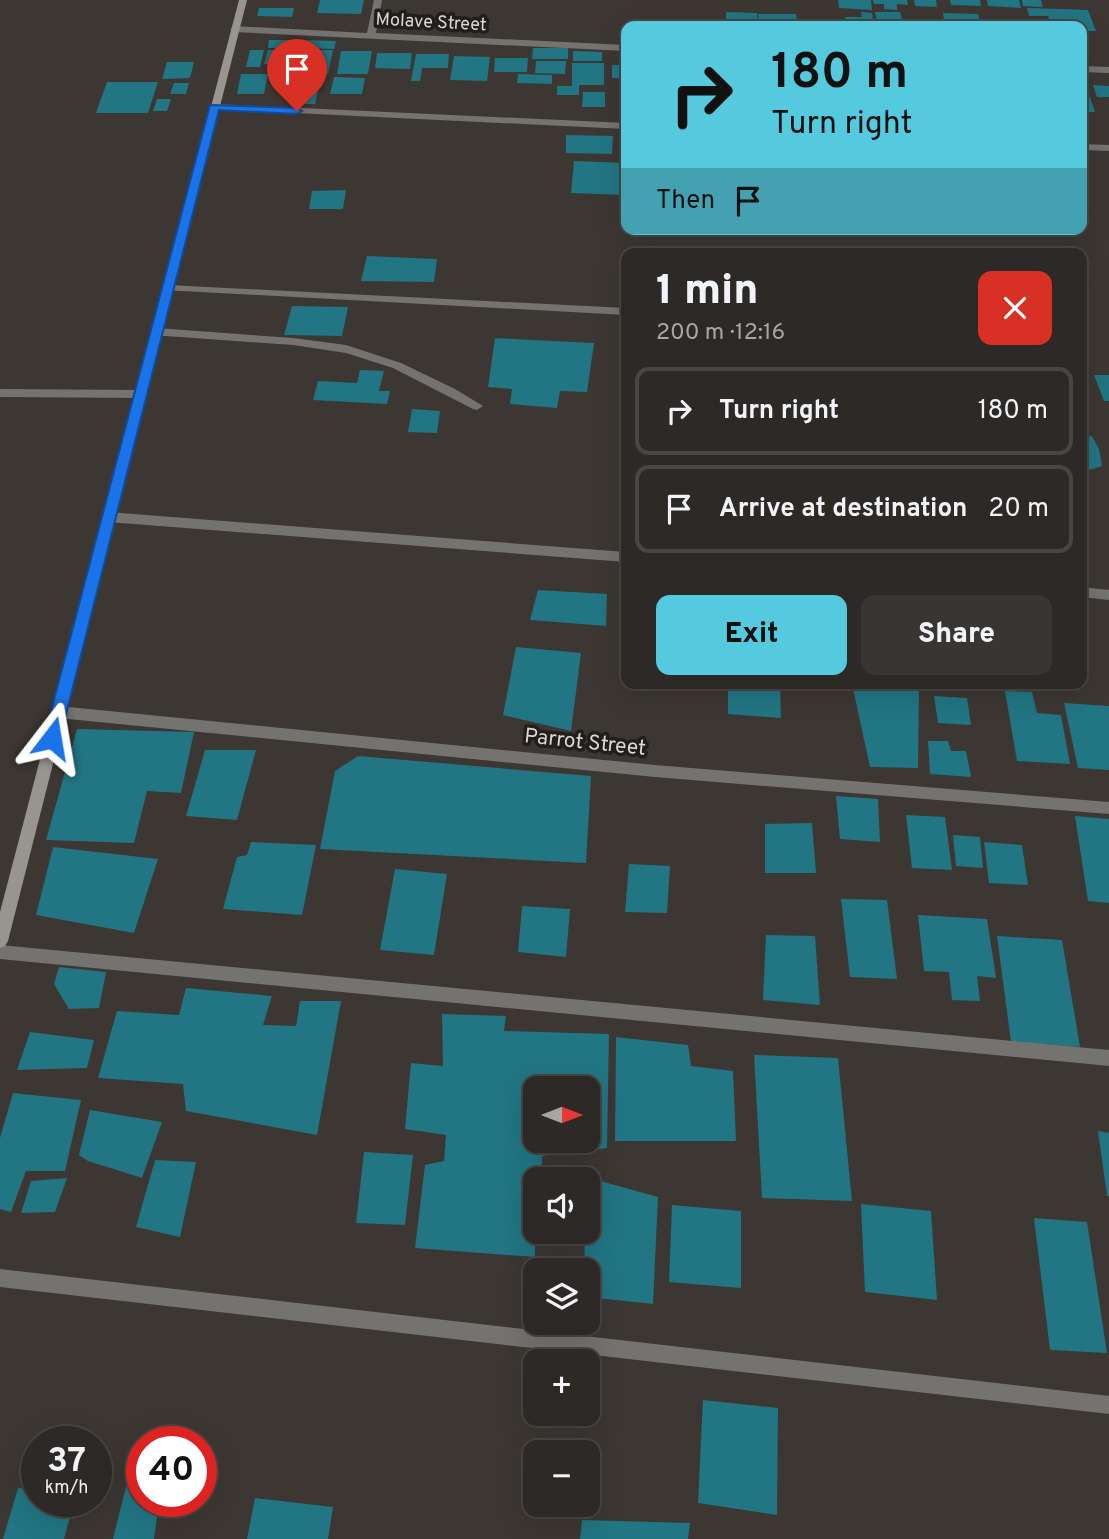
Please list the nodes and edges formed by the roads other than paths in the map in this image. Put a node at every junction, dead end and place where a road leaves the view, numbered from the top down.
1 (243, 0) edge
2 (378, 0) edge
3 (234, 29) junction
4 (371, 36) junction
5 (621, 48) edge
6 (1087, 69) edge
7 (1109, 70) edge
8 (214, 107) junction
9 (621, 126) edge
10 (1087, 147) edge
11 (1109, 148) edge
12 (167, 288) junction
13 (621, 312) edge
14 (156, 332) junction
15 (0, 393) edge
16 (140, 394) junction
17 (477, 406) dead end
18 (108, 517) junction
19 (621, 557) edge
20 (1087, 593) edge
21 (1109, 595) edge
22 (58, 712) junction
23 (1109, 808) edge
24 (0, 941) edge
25 (0, 952) edge
26 (1109, 1058) edge
27 (0, 1278) edge
28 (1109, 1405) edge

1 - 3 street
2 - 4 street
3 - 4 street, Molave Street
3 - 8 street
4 - 5 street, Molave Street
6 - 7 street
8 - 9 street
8 - 12 street
10 - 11 street
12 - 13 street
12 - 14 street
14 - 16 street
14 - 17 street
15 - 16 street
16 - 18 street
18 - 19 street
18 - 22 street
20 - 21 street
22 - 23 street, Parrot Street
22 - 24 street
25 - 26 street
27 - 28 street

